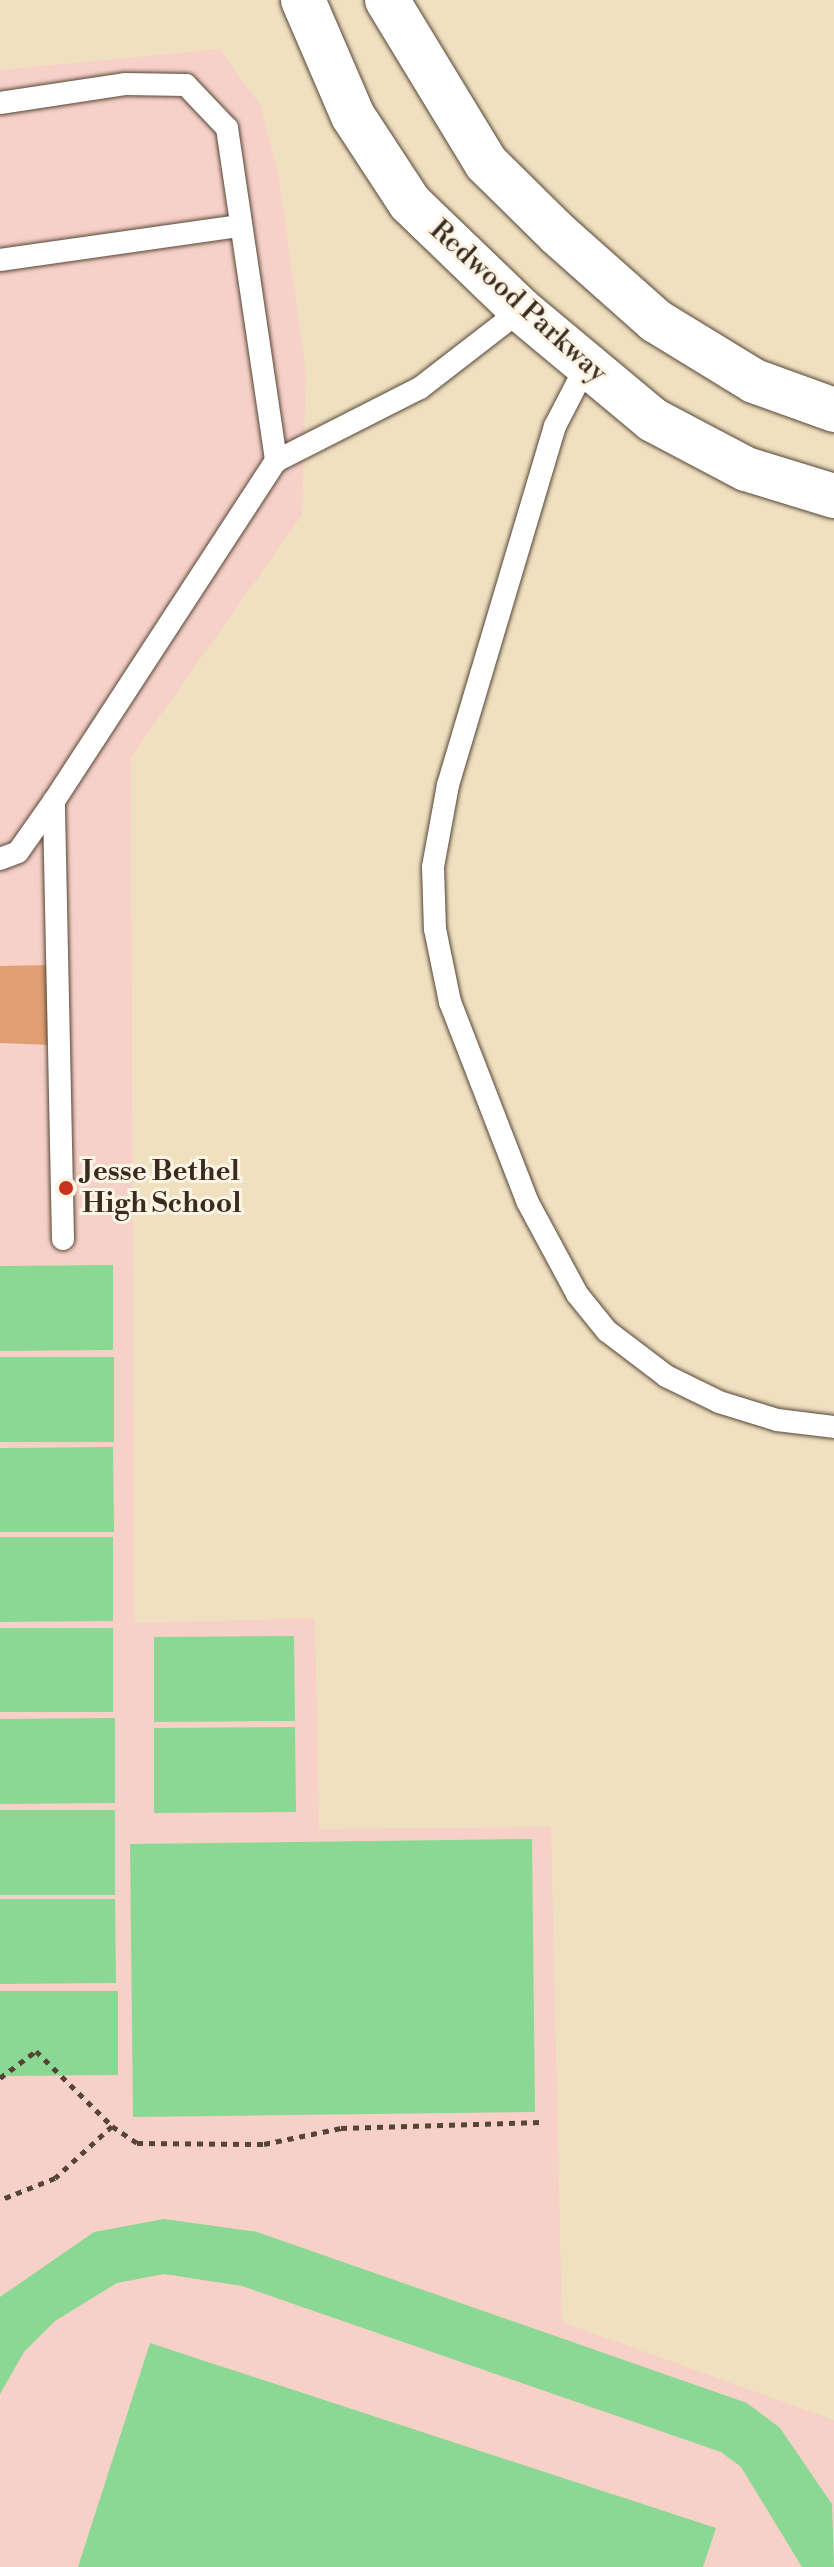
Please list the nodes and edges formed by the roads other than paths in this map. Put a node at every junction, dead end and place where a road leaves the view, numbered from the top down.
1 (303, 0) edge
2 (387, 0) edge
3 (0, 103) edge
4 (238, 226) junction
5 (0, 260) edge
6 (521, 310) junction
7 (585, 368) junction
8 (834, 410) edge
9 (276, 461) junction
10 (834, 496) edge
11 (54, 801) junction
12 (0, 859) edge
13 (63, 1239) dead end
14 (834, 1427) edge

1 - 6 main road, Redwood Parkway
2 - 8 main road
3 - 4 lane
4 - 5 lane
4 - 9 lane
6 - 7 main road, Redwood Parkway
6 - 9 lane
7 - 10 main road, Redwood Parkway
7 - 14 lane
9 - 11 lane
11 - 12 lane
11 - 13 lane

